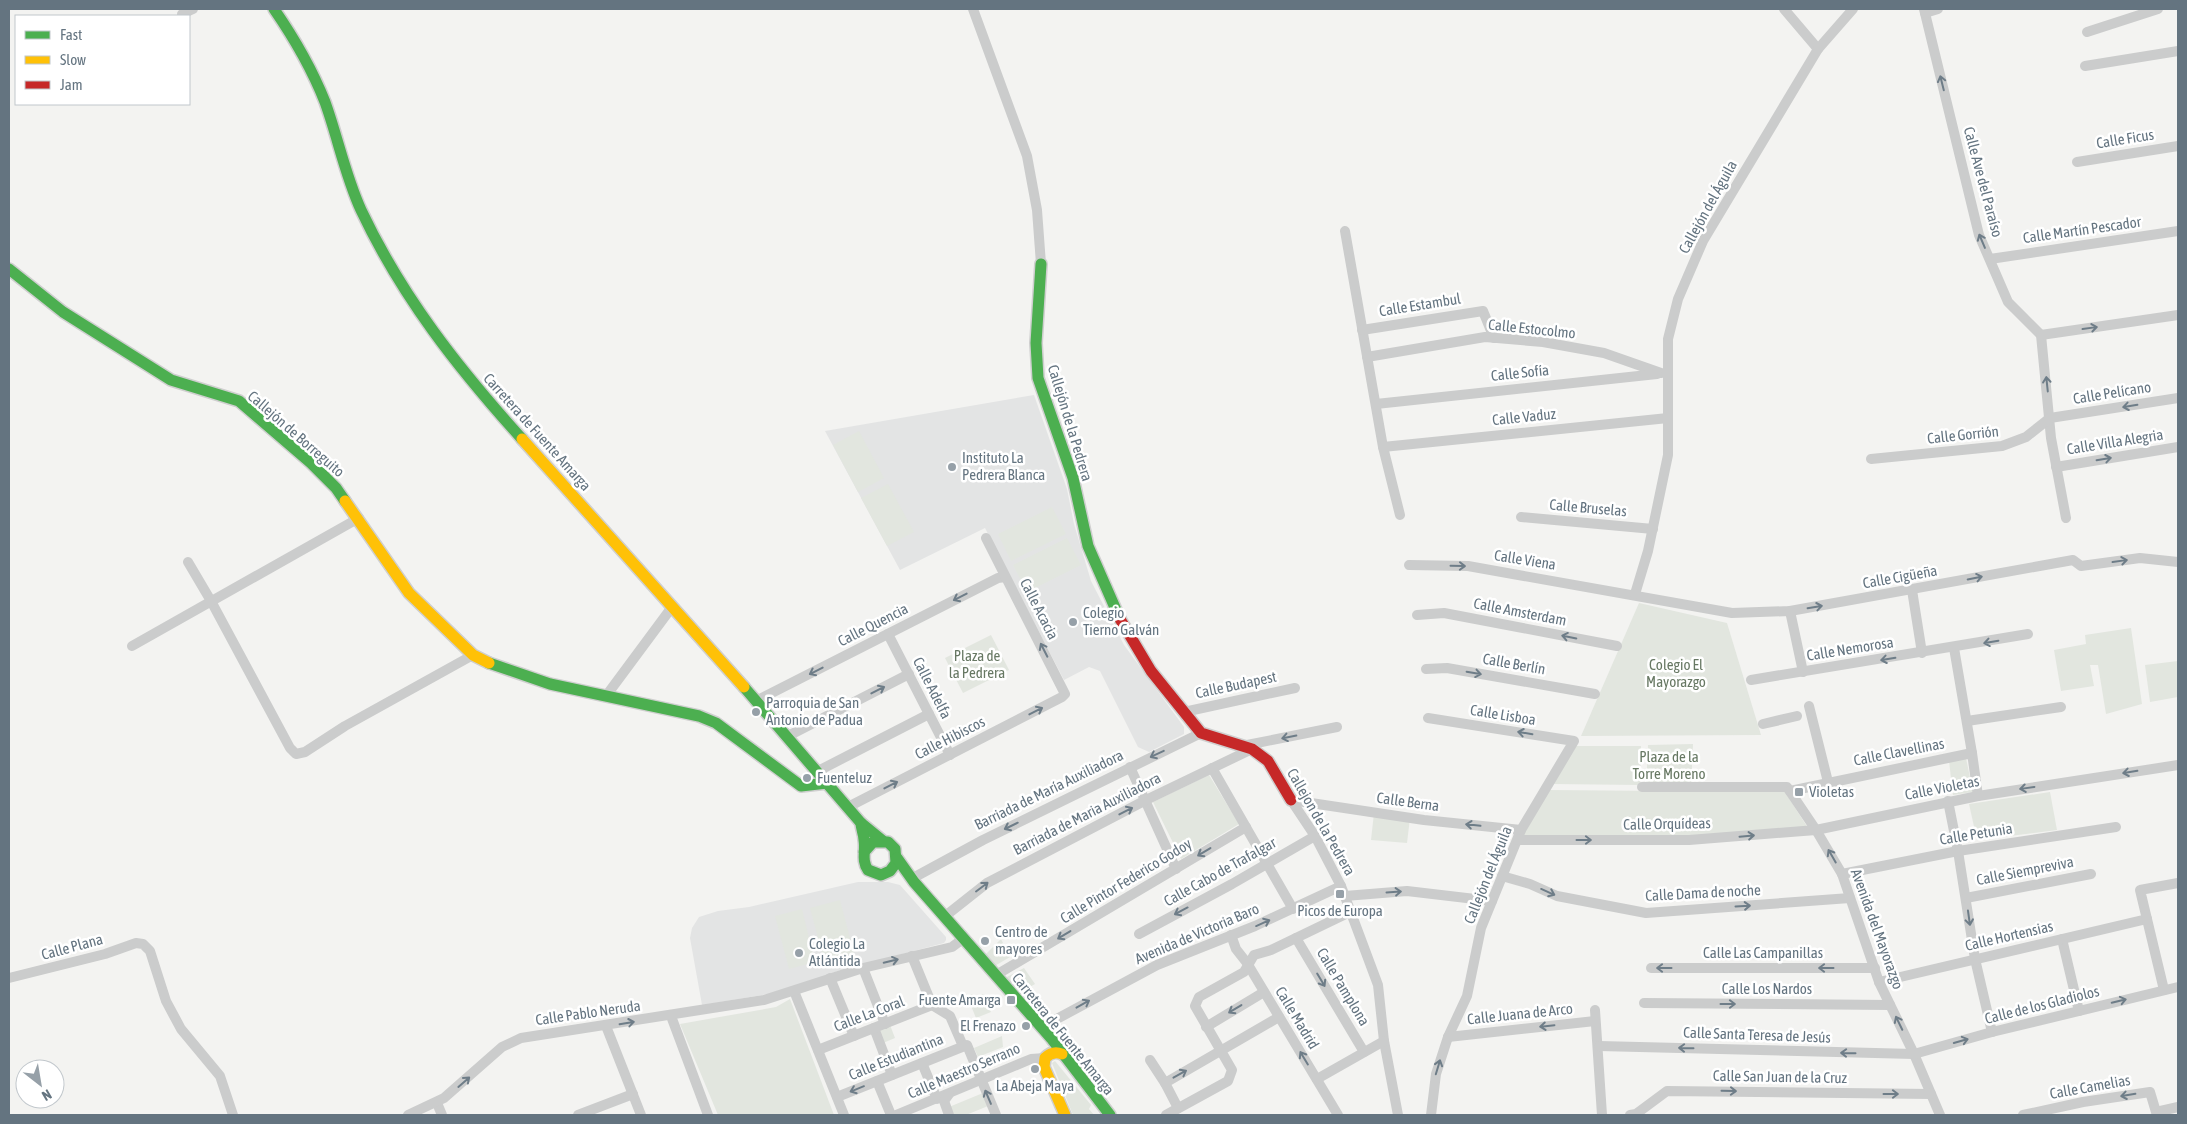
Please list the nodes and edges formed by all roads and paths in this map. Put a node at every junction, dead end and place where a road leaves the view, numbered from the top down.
1 (193, 9) edge
2 (274, 9) edge
3 (973, 9) edge
4 (1784, 9) edge
5 (1853, 9) edge
6 (1938, 9) edge
7 (2158, 9) edge
8 (1924, 11) edge
9 (182, 14) dead end
10 (2087, 32) dead end
11 (1818, 49) junction
12 (2178, 50) edge
13 (2085, 66) dead end
14 (2178, 146) edge
15 (2076, 162) dead end
16 (1345, 231) dead end
17 (2178, 231) edge
18 (1990, 259) junction
19 (1041, 264) joint
20 (9, 269) edge
21 (2178, 315) edge
22 (1362, 330) junction
23 (2041, 335) junction
24 (1494, 338) junction
25 (1367, 357) junction
26 (1665, 373) junction
27 (2178, 398) edge
28 (1376, 404) junction
29 (1668, 418) junction
30 (2050, 418) junction
31 (1383, 447) junction
32 (2178, 447) edge
33 (1871, 459) dead end
34 (2056, 467) junction
35 (1400, 515) dead end
36 (1521, 516) dead end
37 (358, 518) junction
38 (2066, 518) dead end
39 (1653, 529) junction
40 (986, 538) dead end
41 (188, 562) dead end
42 (2178, 562) edge
43 (1409, 565) dead end
44 (1005, 577) junction
45 (1912, 590) junction
46 (1635, 594) junction
47 (211, 601) junction
48 (672, 607) junction
49 (1790, 611) junction
50 (1732, 613) joint
51 (1417, 615) dead end
52 (888, 634) junction
53 (2028, 634) dead end
54 (132, 646) dead end
55 (1617, 646) dead end
56 (1954, 648) junction
57 (1922, 653) junction
58 (472, 655) junction
59 (1426, 669) dead end
60 (1803, 672) junction
61 (909, 674) junction
62 (1751, 680) dead end
63 (1294, 688) dead end
64 (1065, 694) joint
65 (1595, 694) dead end
66 (606, 696) junction
67 (756, 701) junction
68 (1809, 706) dead end
69 (2061, 707) dead end
70 (1184, 712) junction
71 (929, 714) junction
72 (1797, 716) dead end
73 (1428, 718) dead end
74 (1967, 721) junction
75 (1763, 724) dead end
76 (1337, 727) dead end
77 (1201, 733) junction
78 (788, 736) junction
79 (1574, 741) joint
80 (1239, 746) junction
81 (1252, 750) junction
82 (1972, 753) junction
83 (950, 755) junction
84 (2178, 764) edge
85 (1130, 767) junction
86 (1212, 768) junction
87 (818, 771) junction
88 (827, 782) junction
89 (1828, 782) junction
90 (1642, 787) dead end
91 (1789, 789) junction
92 (1978, 796) junction
93 (1146, 800) junction
94 (1291, 800) junction
95 (1948, 802) junction
96 (848, 807) junction
97 (861, 822) junction
98 (1246, 827) junction
99 (2116, 827) dead end
100 (1816, 830) junction
101 (1520, 835) junction
102 (1315, 836) junction
103 (883, 841) junction
104 (1958, 851) junction
105 (864, 852) junction
106 (897, 858) junction
107 (1268, 864) junction
108 (1176, 869) junction
109 (886, 874) junction
110 (1842, 874) junction
111 (2091, 874) dead end
112 (1502, 876) junction
113 (913, 880) junction
114 (2178, 883) edge
115 (1343, 891) junction
116 (1850, 898) junction
117 (1966, 898) junction
118 (1492, 901) junction
119 (1293, 909) junction
120 (1352, 911) junction
121 (944, 917) junction
122 (2146, 919) junction
123 (1139, 934) dead end
124 (1231, 935) junction
125 (964, 938) junction
126 (1296, 938) junction
127 (2062, 939) junction
128 (912, 956) junction
129 (1975, 959) junction
130 (1247, 963) junction
131 (864, 968) junction
132 (1651, 968) dead end
133 (1875, 968) junction
134 (996, 975) junction
135 (9, 978) edge
136 (830, 978) junction
137 (1879, 982) junction
138 (2178, 987) edge
139 (2164, 990) junction
140 (794, 991) junction
141 (1264, 992) junction
142 (1644, 1003) dead end
143 (1890, 1004) junction
144 (932, 1005) junction
145 (1595, 1010) dead end
146 (2079, 1011) junction
147 (671, 1016) junction
148 (1279, 1017) junction
149 (1595, 1021) junction
150 (885, 1024) junction
151 (606, 1026) junction
152 (1206, 1027) junction
153 (874, 1028) junction
154 (1044, 1032) junction
155 (1992, 1032) junction
156 (854, 1036) junction
157 (1448, 1037) junction
158 (1384, 1041) junction
159 (965, 1046) junction
160 (1598, 1046) junction
161 (818, 1050) junction
162 (1221, 1052) junction
163 (1364, 1052) junction
164 (1062, 1054) junction
165 (1914, 1054) junction
166 (1046, 1056) junction
167 (1150, 1060) dead end
168 (922, 1063) junction
169 (892, 1075) junction
170 (1316, 1079) junction
171 (981, 1080) junction
172 (877, 1081) junction
173 (1165, 1083) junction
174 (632, 1094) junction
175 (949, 1094) junction
176 (1931, 1094) junction
177 (837, 1097) junction
178 (937, 1099) junction
179 (437, 1103) junction
180 (2178, 1107) edge
181 (1174, 1112) edge
182 (233, 1115) edge
183 (408, 1115) edge
184 (442, 1115) edge
185 (578, 1115) edge
186 (641, 1115) edge
187 (708, 1115) edge
188 (844, 1115) edge
189 (891, 1115) edge
190 (896, 1115) edge
191 (949, 1115) edge
192 (996, 1115) edge
193 (1065, 1115) edge
194 (1110, 1115) edge
195 (1338, 1115) edge
196 (1397, 1115) edge
197 (1430, 1115) edge
198 (1602, 1115) edge
199 (1633, 1115) edge
200 (1940, 1115) edge
201 (2022, 1115) edge

1 - 9 street
2 - 48 street, Carretera de Fuente Amarga
3 - 19 street, Callejón de la Pedrera
4 - 11 street
5 - 11 street, Callejón del Águila
6 - 8 street
7 - 10 street
18 -> 8 street, Calle Ave del Paraíso
11 - 26 street, Callejón del Águila
12 - 13 street
14 - 15 street, Calle Ficus
16 - 22 street
17 - 18 street, Calle Martín Pescador
18 - 23 street, Calle Ave del Paraíso
19 - 70 street, Callejón de la Pedrera
20 - 37 street, Callejón de Borreguito
23 -> 21 street
22 - 24 street, Calle Estambul
22 - 25 street
30 -> 23 street
24 - 25 street, Calle Estocolmo
24 - 26 street, Calle Estocolmo
25 - 28 street
26 - 28 street, Calle Sofía
26 - 29 street, Callejón del Águila
27 -> 30 street, Calle Pelícano
28 - 31 street
29 - 31 street, Calle Vaduz
29 - 39 street, Callejón del Águila
30 - 33 street, Calle Gorrión
30 - 34 street
31 - 35 street
34 -> 32 street, Calle Villa Alegria
34 - 38 street
36 - 39 street, Calle Bruselas
37 - 47 street
37 - 58 street, Callejón de Borreguito
39 - 46 street, Callejón del Águila
40 - 44 street, Calle Acacia
41 - 47 street
45 -> 42 street, Calle Cigüeña
43 -> 46 street, Calle Viena
44 -> 52 street, Calle Quencia
64 -> 44 street, Calle Acacia
49 -> 45 street, Calle Cigüeña
45 - 57 street
46 - 50 street, Calle Viena
47 - 54 street
47 - 58 street
48 - 66 street
48 - 67 street, Carretera de Fuente Amarga
49 - 50 street, Calle Cigüeña
49 - 60 street
55 -> 51 street, Calle Amsterdam
52 - 61 street, Calle Adelfa
52 -> 67 street, Calle Quencia
53 -> 56 street, Calle Nemorosa
56 - 57 street, Calle Nemorosa
56 - 74 street
57 -> 60 street, Calle Nemorosa
58 - 66 street, Callejón de Borreguito
59 -> 65 street, Calle Berlín
60 - 62 street, Calle Nemorosa
61 - 71 street, Calle Adelfa
78 -> 61 street
63 - 70 street, Calle Budapest
83 -> 64 street, Calle Hibiscos
66 - 88 street, Callejón de Borreguito
67 - 78 street, Carretera de Fuente Amarga
68 - 89 street
69 - 74 street
70 - 77 street, Callejón de la Pedrera
71 - 83 street, Calle Adelfa
71 - 87 street
72 - 75 street
79 -> 73 street, Calle Lisboa
74 - 82 street
76 -> 80 street
77 - 80 street, Callejon de la Pedrera
77 -> 85 street, Barriada de María Auxiliadora
78 - 87 street, Carretera de Fuente Amarga
79 - 101 street, Callejón del Águila
80 - 81 street, Callejon de la Pedrera
81 - 86 street, Barriada de Maria Auxiliadora
81 - 94 street, Callejon de la Pedrera
82 - 89 street, Calle Clavellinas
82 - 92 street
96 -> 83 street, Calle Hibiscos
84 -> 92 street, Calle Violetas
85 - 93 street
85 -> 113 street, Barriada de María Auxiliadora
86 - 93 street, Barriada de Maria Auxiliadora
86 - 98 street
87 - 88 street, Carretera de Fuente Amarga
88 - 96 street, Carretera de Fuente Amarga
89 - 91 street, Calle Clavellinas
90 - 91 street, Calle Clavellinas
91 - 100 street, Avenida del Mayorazgo
92 - 95 street, Calle Violetas
93 - 108 street
121 -> 93 street, Barriada de Maria Auxiliadora
101 -> 94 street, Calle Berna
94 - 102 street, Callejon de la Pedrera
95 - 100 street, Calle Violetas
95 - 104 street
96 - 97 street, Carretera de Fuente Amarga
97 - 103 street, Carretera de Fuente Amarga
97 - 105 street
98 - 107 street
98 -> 108 street, Calle Pintor Federico Godoy
99 - 104 street, Calle Petunia
101 -> 100 street, Calle Orquídeas
110 -> 100 street, Avenida del Mayorazgo
101 - 112 street, Callejón del Águila
102 - 107 street, Calle Cabo de Trafalgar
102 - 115 street, Callejon de la Pedrera
103 - 105 street
103 - 106 street
104 - 110 street, Calle Petunia
104 - 117 street
105 - 109 street
106 - 109 street
106 - 113 street, Carretera de Fuente Amarga
107 - 119 street
107 -> 123 street, Calle Cabo de Trafalgar
108 -> 134 street, Calle Pintor Federico Godoy
109 - 113 street
110 - 116 street, Avenida del Mayorazgo
111 - 117 street, Calle Siempreviva
112 -> 116 street, Calle Dama de noche
112 - 118 street, Callejón del Águila
113 - 121 street, Carretera de Fuente Amarga
114 - 122 street
115 -> 118 street
115 - 119 street, Avenida de Victoria Baro
115 - 120 street, Callejon de la Pedrera
116 - 133 street, Avenida del Mayorazgo
117 -> 129 street
118 - 157 street, Callejón del Águila
124 -> 119 street, Avenida de Victoria Baro
120 - 126 street
120 - 158 street, Callejon de la Pedrera
121 - 125 street, Carretera de Fuente Amarga
122 - 127 street, Calle Hortensias
122 - 139 street
124 - 130 street, Calle Madrid
154 -> 124 street, Avenida de Victoria Baro
125 - 128 street, Calle Pablo Neruda
125 - 134 street, Carretera de Fuente Amarga
126 - 130 street
126 -> 163 street, Calle Pamplona
127 - 129 street, Calle Hortensias
127 - 146 street
131 -> 128 street, Calle Pablo Neruda
128 - 144 street
129 - 137 street, Calle Hortensias
129 - 155 street
130 - 141 street, Calle Madrid
130 - 152 street
131 - 136 street, Calle Pablo Neruda
131 - 150 street
133 -> 132 street, Calle Las Campanillas
133 - 137 street, Avenida del Mayorazgo
134 - 154 street, Carretera de Fuente Amarga
135 - 182 street, Calle Plana
136 - 140 street, Calle Pablo Neruda
136 - 156 street
137 - 143 street, Avenida del Mayorazgo
138 - 139 street, Calle de los Gladiolos
146 -> 139 street, Calle de los Gladiolos
140 - 147 street, Calle Pablo Neruda
140 - 161 street
141 - 148 street, Calle Madrid
141 -> 152 street
142 -> 143 street, Calle Los Nardos
165 -> 143 street, Avenida del Mayorazgo
144 - 150 street, Calle La Coral
144 - 159 street
145 - 149 street
146 - 155 street, Calle de los Gladiolos
151 -> 147 street, Calle Pablo Neruda
147 - 187 street
148 - 162 street
170 -> 148 street, Calle Madrid
149 -> 157 street, Calle Juana de Arco
149 - 160 street
150 - 153 street, Calle La Coral
151 - 174 street
179 -> 151 street, Calle Pablo Neruda
152 - 162 street
153 - 156 street, Calle La Coral
153 - 169 street
154 - 164 street, Carretera de Fuente Amarga
154 - 166 street
165 -> 155 street, Calle de los Gladiolos
156 - 161 street, Calle La Coral
197 -> 157 street, Callejón del Águila
158 - 163 street
158 - 196 street, Callejon de la Pedrera
159 - 168 street, Calle Estudiantina
159 - 171 street
165 -> 160 street, Calle Santa Teresa de Jesús
160 - 198 street
161 - 177 street
173 -> 162 street
162 - 181 street
163 - 170 street
164 - 166 street
164 - 194 street, Carretera de Fuente Amarga
165 - 176 street, Avenida del Mayorazgo
166 - 171 street, Calle Maestro Serrano
166 - 193 street
167 - 173 street
168 - 169 street, Calle Estudiantina
168 - 178 street
169 - 172 street, Calle Estudiantina
170 - 195 street, Calle Madrid
171 - 175 street, Calle Maestro Serrano
192 -> 171 street
172 -> 177 street, Calle Estudiantina
172 - 189 street
173 - 181 street
174 - 185 street
174 - 186 street
175 - 178 street, Calle Maestro Serrano
175 - 191 street
199 -> 176 street, Calle San Juan de la Cruz
176 - 200 street, Avenida del Mayorazgo
177 - 188 street
178 - 190 street, Calle Maestro Serrano
179 - 183 street, Calle Pablo Neruda
179 - 184 street
180 -> 201 street, Calle Camelias

